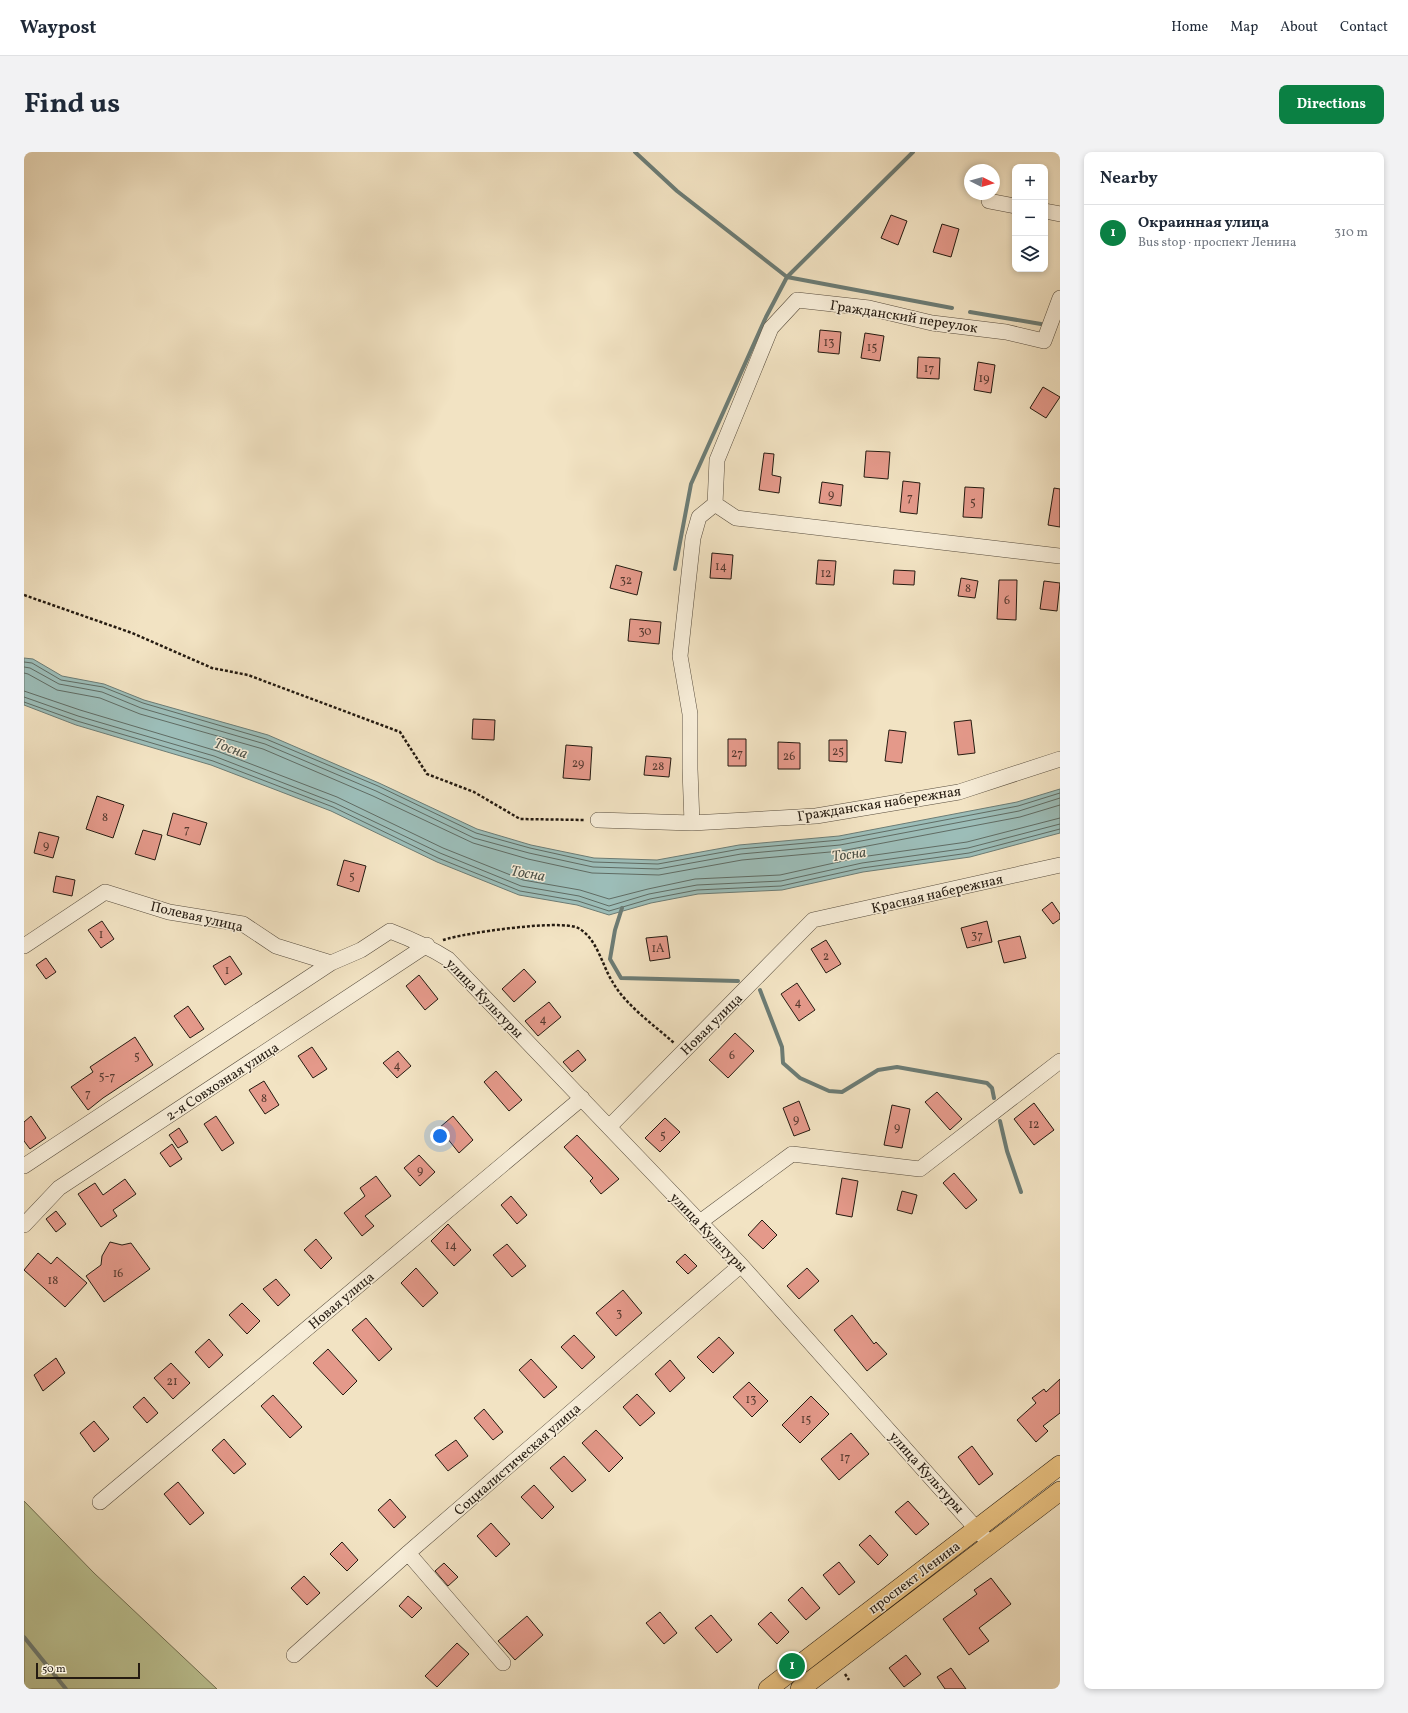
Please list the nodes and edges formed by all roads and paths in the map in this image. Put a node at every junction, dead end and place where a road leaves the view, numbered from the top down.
1 (989, 201) dead end
2 (1012, 205) edge
3 (1048, 212) edge
4 (1060, 214) edge
5 (1060, 298) edge
6 (715, 504) junction
7 (1060, 556) edge
8 (24, 595) edge
9 (1060, 759) edge
10 (598, 820) joint
11 (692, 823) junction
12 (1060, 865) edge
13 (813, 920) joint
14 (427, 945) junction
15 (24, 946) edge
16 (331, 963) junction
17 (684, 1051) junction
18 (1060, 1061) edge
19 (582, 1098) junction
20 (609, 1127) junction
21 (24, 1166) edge
22 (700, 1222) junction
23 (24, 1225) edge
24 (741, 1264) junction
25 (1060, 1465) edge
26 (1060, 1491) edge
27 (100, 1502) dead end
28 (977, 1528) junction
29 (990, 1544) junction
30 (408, 1553) junction
31 (294, 1655) dead end
32 (503, 1663) dead end
33 (768, 1689) edge
34 (800, 1689) edge

1 - 2 street
3 - 4 street
5 - 6 street, Гражданский переулок
6 - 7 street
6 - 11 street
8 - 10 path
9 - 11 street, Гражданская набережная
10 - 11 street, Гражданская набережная
12 - 13 street, Красная набережная
13 - 17 street, Новая улица
14 - 16 street, улица Культуры
14 - 17 path
14 - 19 street, улица Культуры
14 - 23 street, 2-я Совхозная улица
15 - 16 street, Полевая улица
16 - 21 street
17 - 20 street, Новая улица
18 - 22 street
19 - 20 street, улица Культуры
19 - 27 street, Новая улица
20 - 22 street, улица Культуры
22 - 24 street, улица Культуры
24 - 28 street, улица Культуры
24 - 30 street, Социалистическая улица
25 - 28 main road, проспект Ленина
26 - 29 main road, проспект Ленина
28 - 29 street, улица Культуры
28 - 33 main road, проспект Ленина
29 - 34 main road, проспект Ленина
30 - 31 street, Социалистическая улица
30 - 32 street

